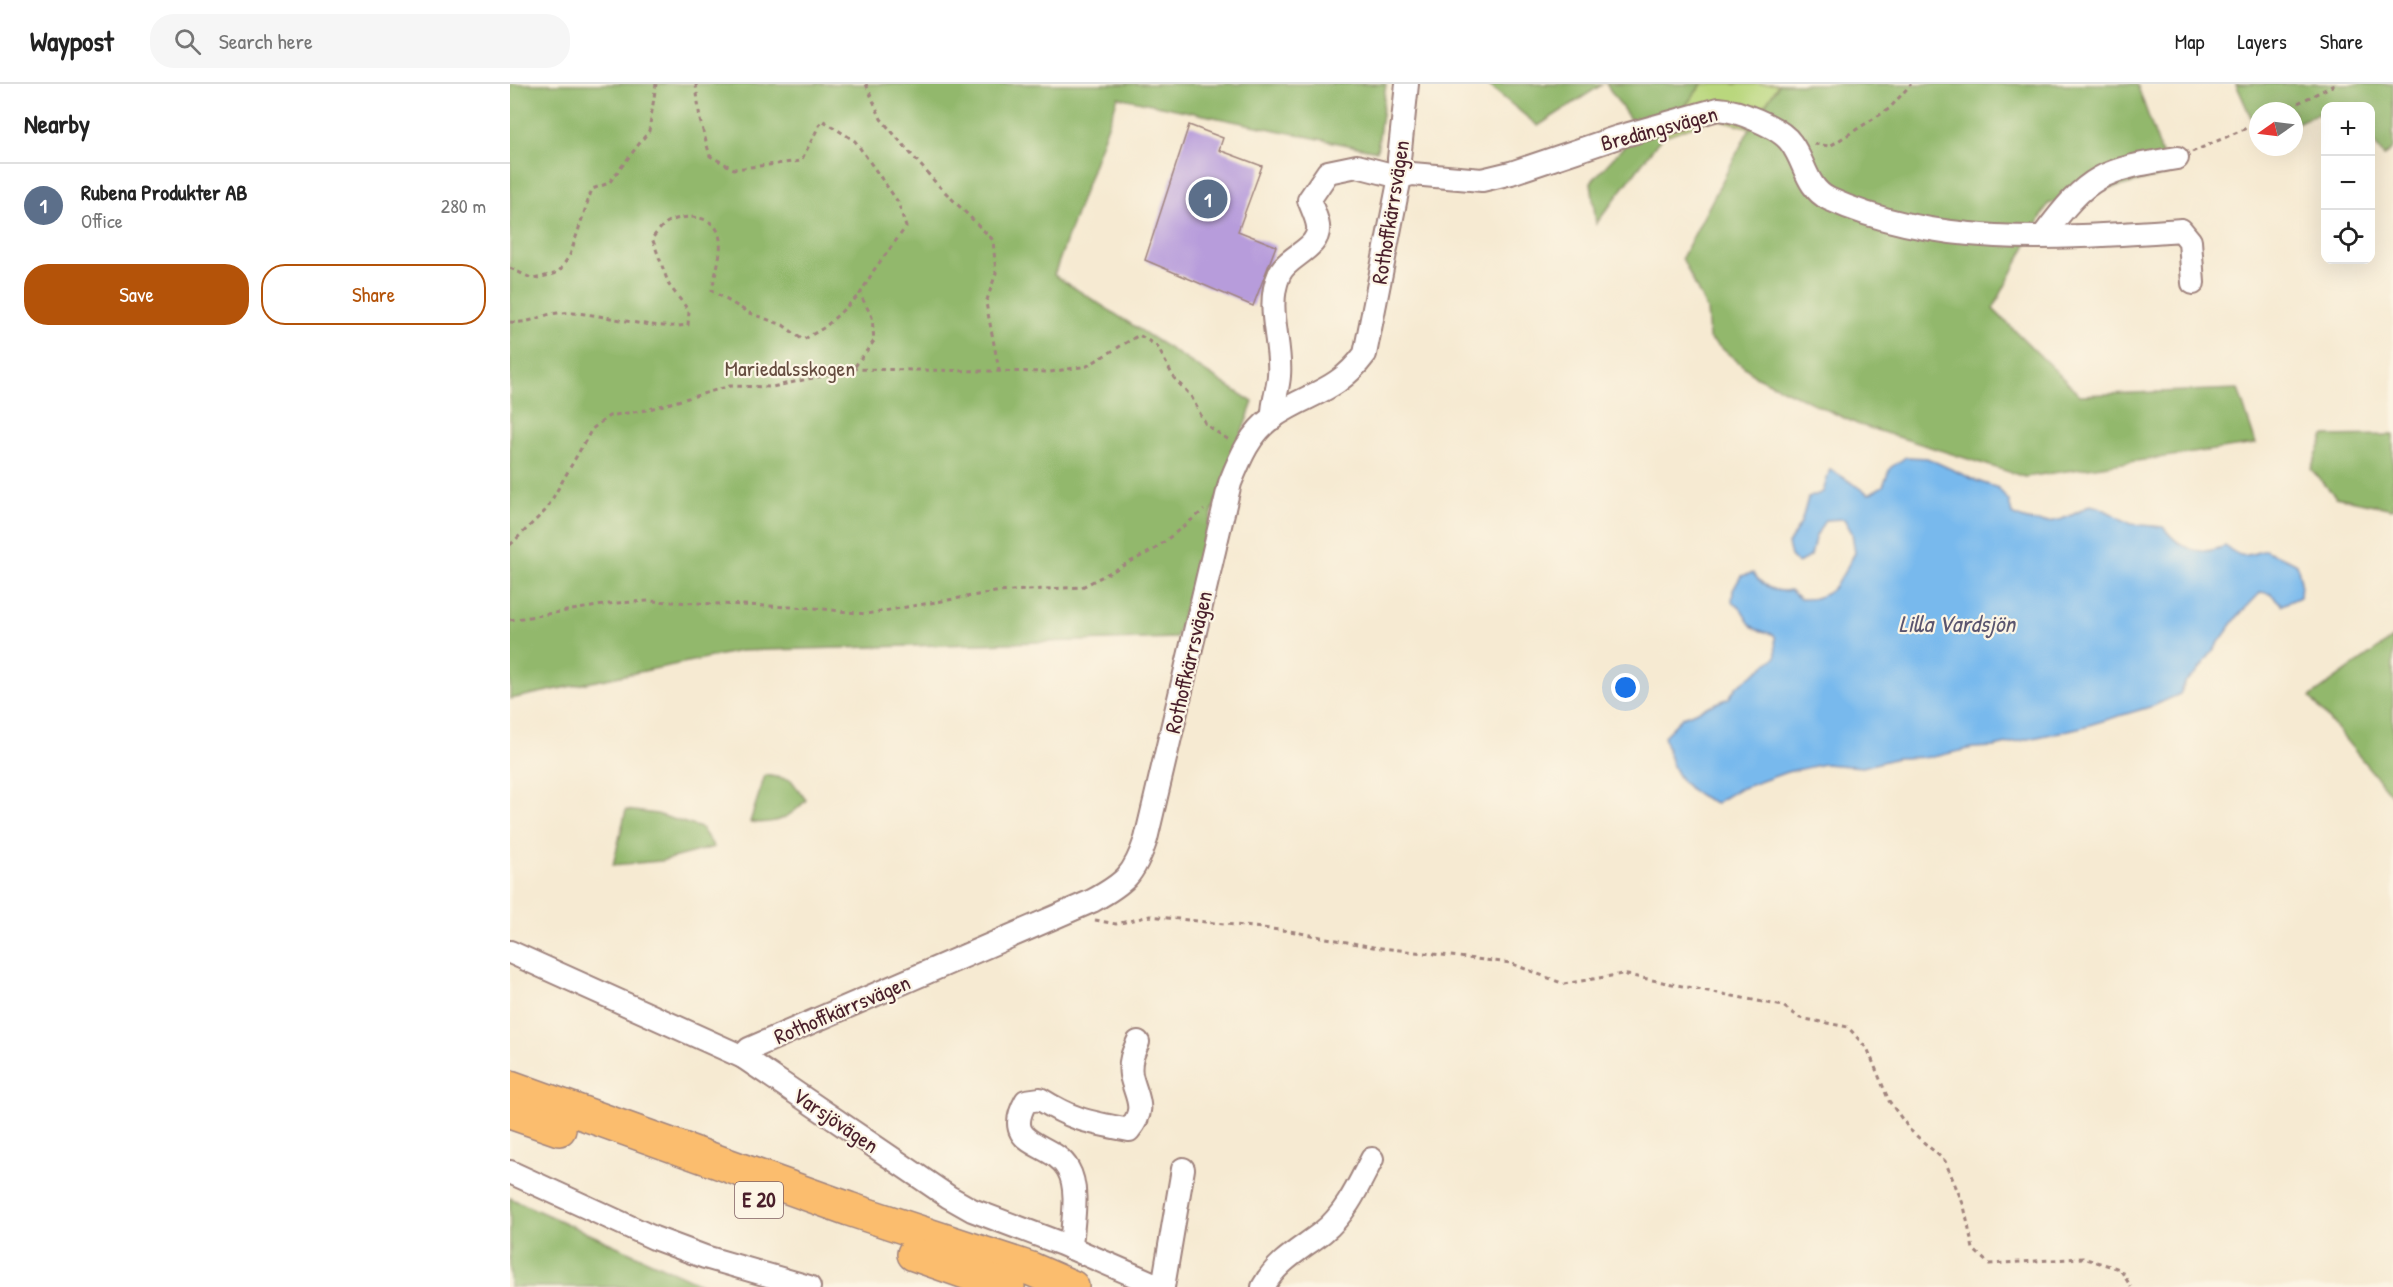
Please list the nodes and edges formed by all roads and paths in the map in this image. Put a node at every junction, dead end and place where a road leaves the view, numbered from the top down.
1 (656, 84) edge
2 (696, 84) edge
3 (866, 84) edge
4 (1407, 84) edge
5 (1911, 84) edge
6 (2336, 84) edge
7 (2300, 102) edge
8 (2249, 127) edge
9 (1791, 142) junction
10 (2177, 158) joint
11 (1400, 177) junction
12 (2043, 236) junction
13 (510, 268) edge
14 (2193, 283) dead end
15 (860, 294) junction
16 (510, 322) edge
17 (853, 369) junction
18 (999, 370) junction
19 (1273, 417) junction
20 (1244, 449) junction
21 (1209, 506) dead end
22 (510, 545) edge
23 (510, 620) edge
24 (1092, 900) junction
25 (510, 952) edge
26 (1138, 1042) dead end
27 (743, 1057) junction
28 (510, 1087) edge
29 (510, 1112) edge
30 (1372, 1159) dead end
31 (1183, 1168) dead end
32 (510, 1172) edge
33 (1071, 1248) junction
34 (809, 1287) edge
35 (1008, 1287) edge
36 (1072, 1287) edge
37 (1162, 1287) edge
38 (1263, 1287) edge
39 (2132, 1287) edge

1 - 13 path
2 - 15 path
3 - 18 path
4 - 11 street, Rothoffkärrsvägen
5 - 9 path
6 - 7 path
8 - 10 path
9 - 11 street, Bredängsvägen
9 - 12 street, Bredängsvägen
10 - 12 street
11 - 19 street, Rothoffkärrsvägen
11 - 19 street, Bredängsvägen
12 - 14 street, Bredängsvägen
15 - 16 path
15 - 17 path
17 - 18 path
17 - 22 path
18 - 20 path
19 - 20 street, Rothoffkärrsvägen
20 - 24 street, Rothoffkärrsvägen
21 - 23 path
24 - 27 street, Rothoffkärrsvägen
24 - 39 path
25 - 27 street, Varsjövägen
26 - 33 street
27 - 33 street, Varsjövägen
28 - 36 highway, E 20
29 - 35 highway, E 20
30 - 38 street
31 - 37 street
32 - 34 street
33 - 37 street, Varsjövägen

